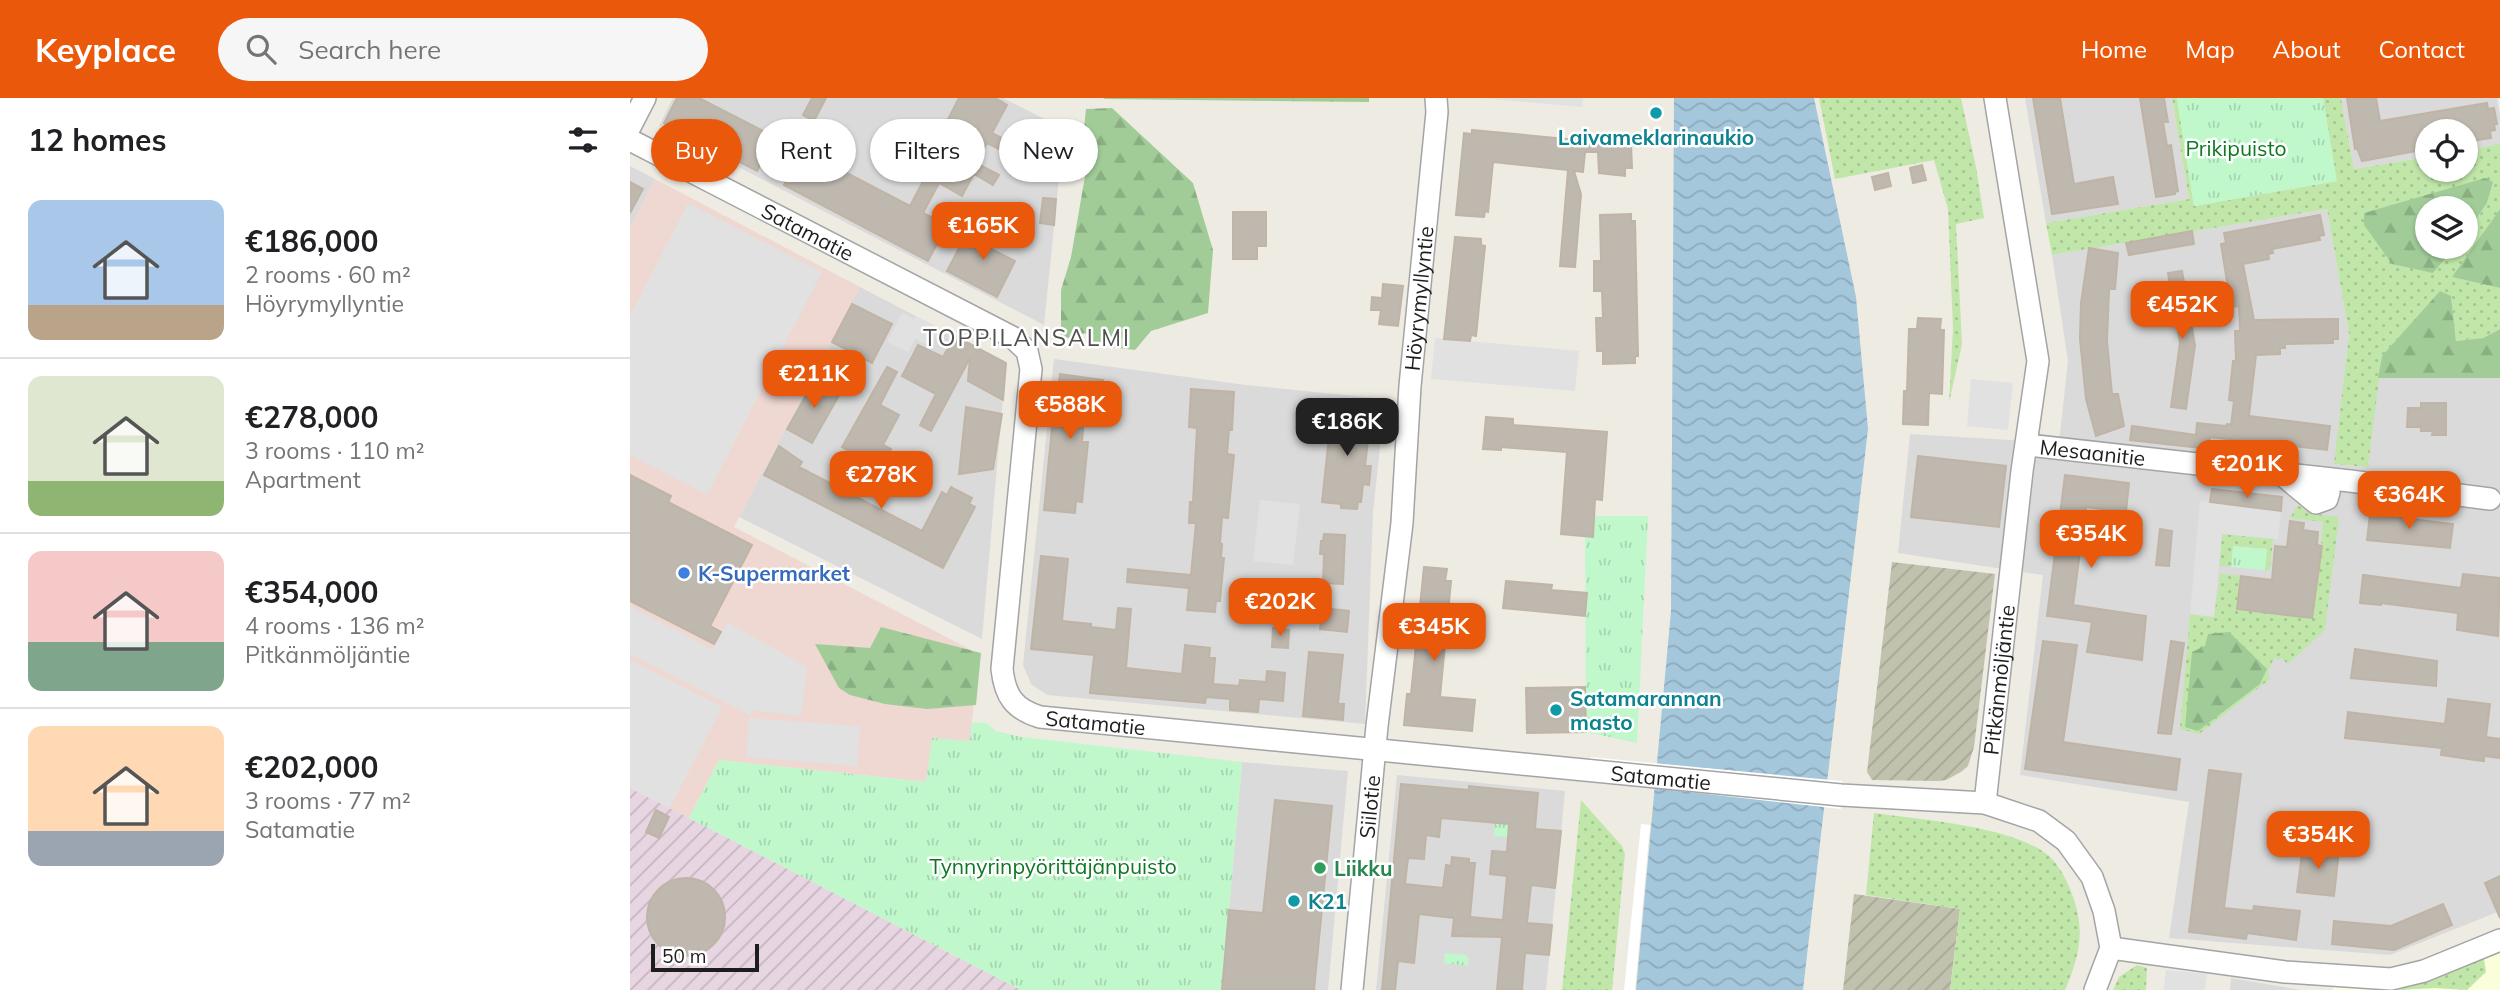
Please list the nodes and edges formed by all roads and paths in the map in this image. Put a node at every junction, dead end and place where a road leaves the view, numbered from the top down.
1 (645, 98) edge
2 (1436, 98) edge
3 (1995, 98) edge
4 (630, 127) edge
5 (630, 140) edge
6 (2028, 445) junction
7 (2490, 499) dead end
8 (1375, 749) junction
9 (1985, 803) junction
10 (2500, 940) edge
11 (2111, 948) junction
12 (1352, 990) edge
13 (2095, 990) edge

1 - 4 street
2 - 8 street, Höyrymyllyntie
3 - 6 street, Pitkänmöljäntie
5 - 8 street, Satamatie
6 - 7 street, Mesaanitie
6 - 9 street, Pitkänmöljäntie
8 - 9 street, Satamatie
8 - 12 street, Siilotie
9 - 11 street
10 - 11 street
11 - 13 street

